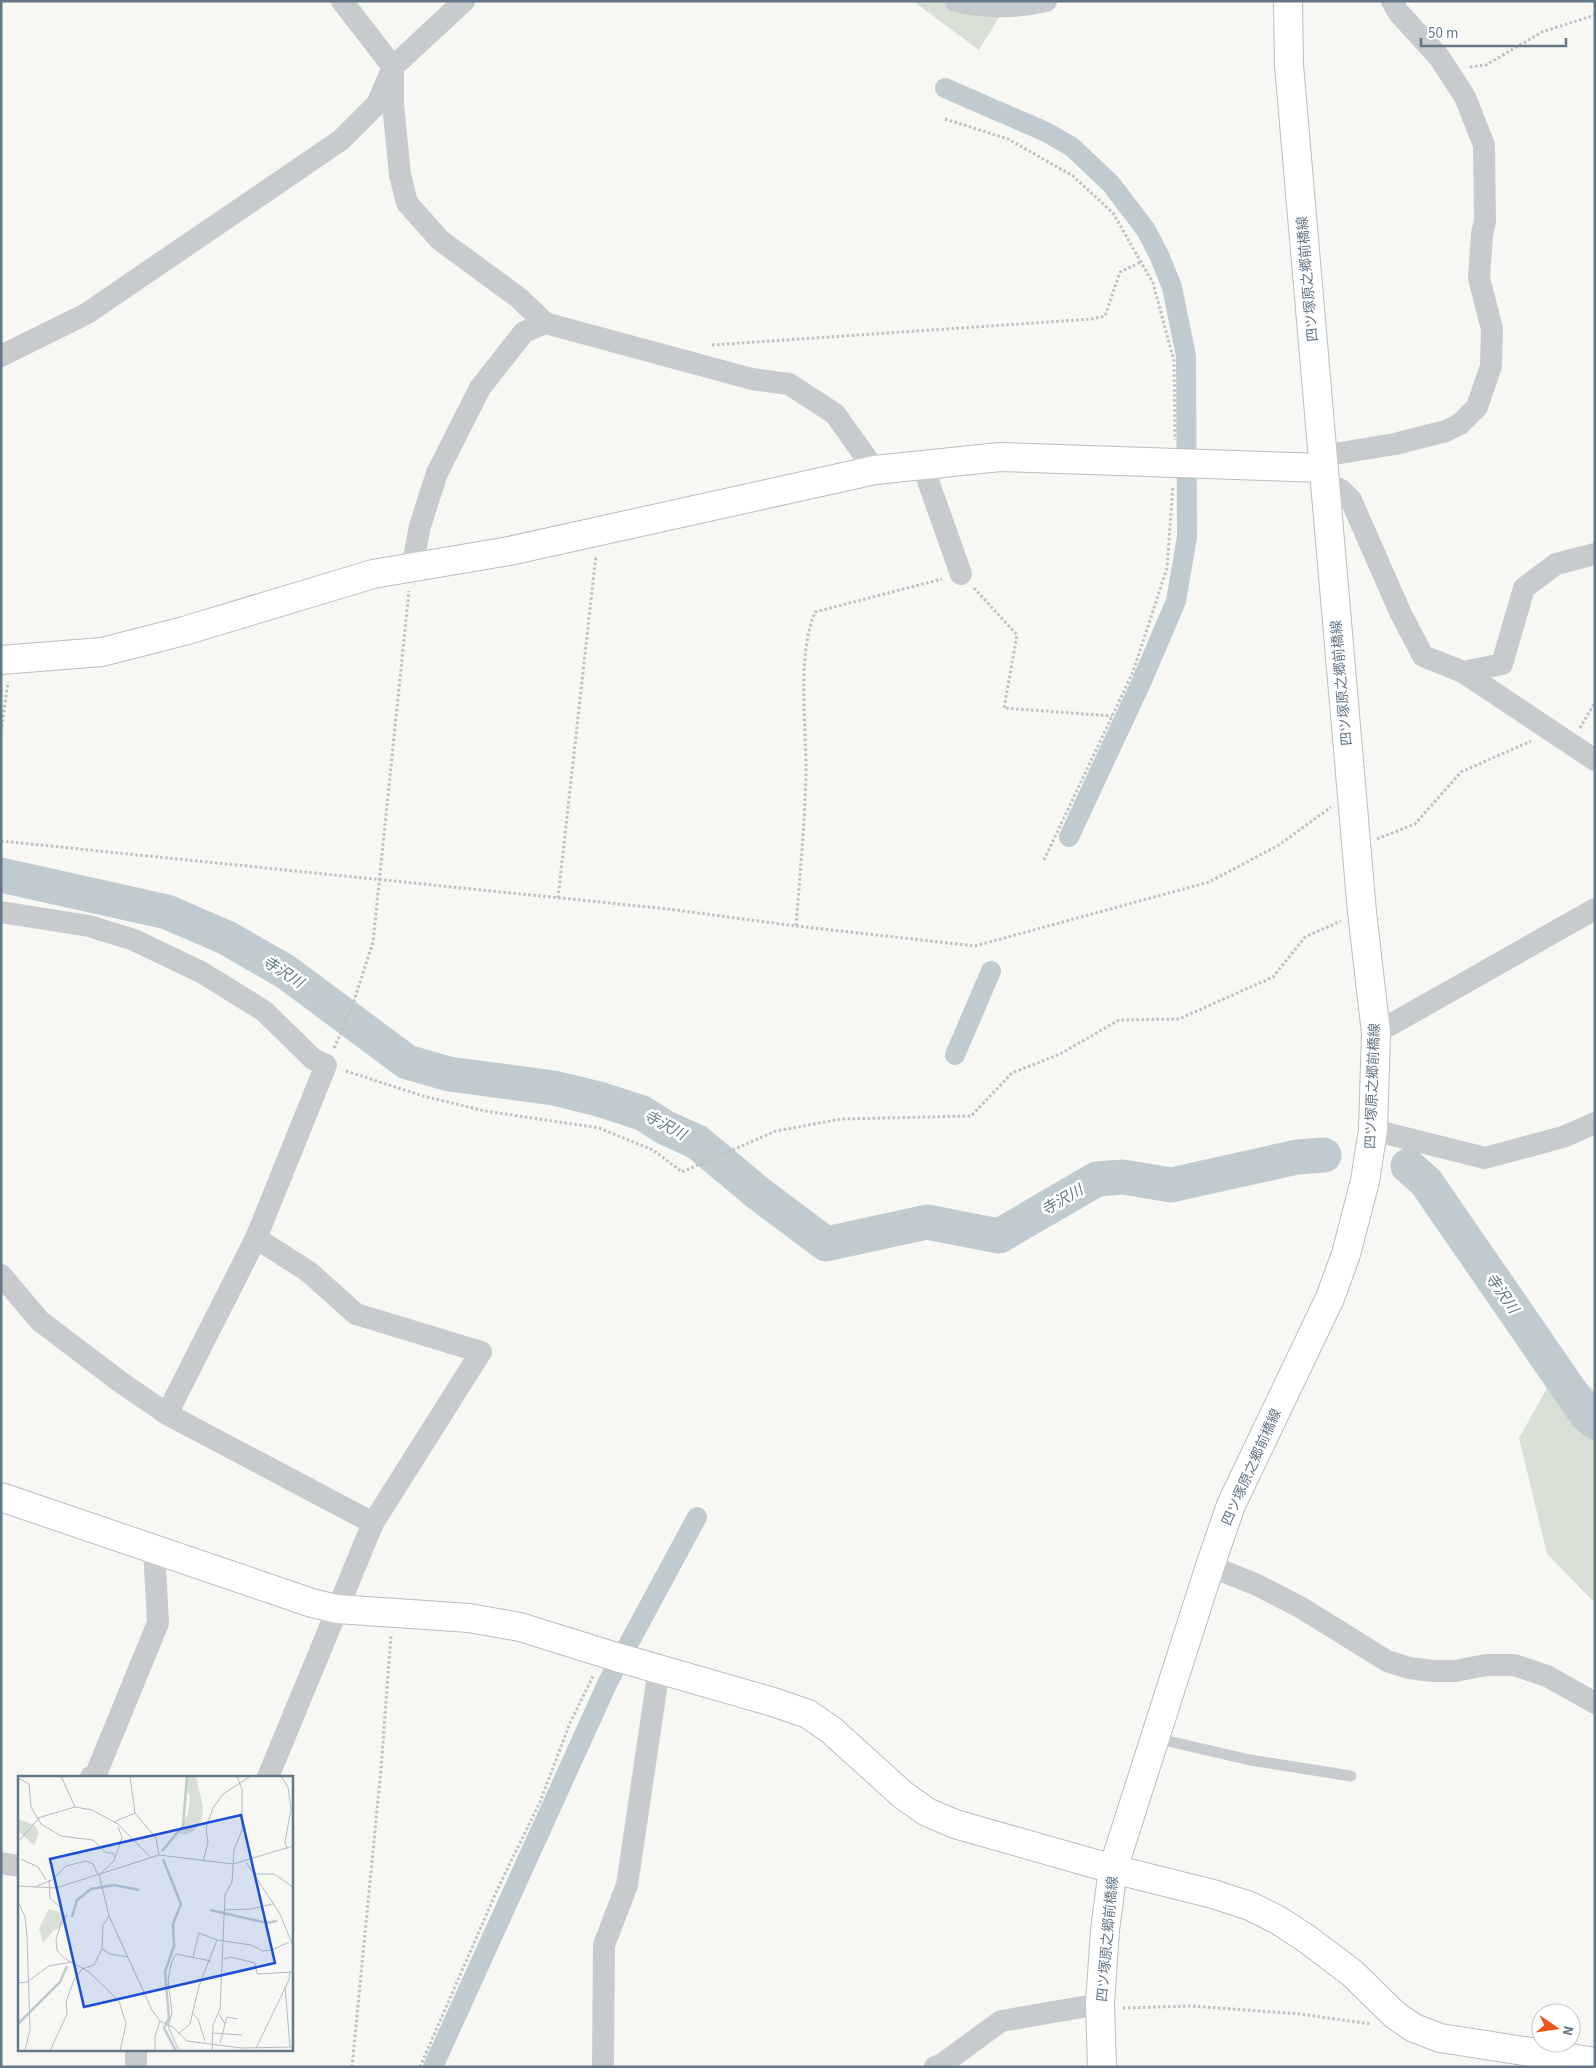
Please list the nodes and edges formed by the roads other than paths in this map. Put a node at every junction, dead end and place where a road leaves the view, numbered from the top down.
1 (342, 1) edge
2 (464, 1) edge
3 (956, 1) edge
4 (1046, 1) edge
5 (1288, 1) edge
6 (1392, 1) edge
7 (394, 67) junction
8 (545, 323) junction
9 (1, 356) edge
10 (922, 464) junction
11 (1323, 469) junction
12 (875, 470) junction
13 (1595, 554) edge
14 (412, 567) junction
15 (961, 574) road end
16 (5, 659) edge
17 (1463, 672) junction
18 (1595, 760) edge
19 (1595, 909) edge
20 (1, 912) edge
21 (1376, 1033) junction
22 (1595, 1123) edge
23 (1373, 1130) junction
24 (256, 1238) junction
25 (1, 1275) edge
26 (167, 1414) junction
27 (1, 1497) edge
28 (373, 1523) junction
29 (154, 1549) junction
30 (1210, 1566) junction
31 (337, 1609) junction
32 (659, 1669) junction
33 (1595, 1703) edge
34 (1155, 1738) junction
35 (93, 1776) edge
36 (268, 1776) edge
37 (1351, 1776) dead end
38 (1, 1863) edge
39 (18, 1866) edge
40 (1113, 1869) junction
41 (1100, 2008) junction
42 (136, 2050) edge
43 (963, 2057) edge
44 (1595, 2062) edge
45 (136, 2067) edge
46 (603, 2067) edge
47 (935, 2067) edge
48 (1102, 2067) edge

1 - 7 street
2 - 7 street
3 - 4 street
5 - 11 street, 四ツ塚原之郷前橋線
6 - 11 street
7 - 8 street
7 - 9 street
8 - 12 street
8 - 14 street
10 - 11 street
10 - 12 street
10 - 15 street
11 - 17 street
11 - 21 street, 四ツ塚原之郷前橋線
12 - 14 street
13 - 17 street
14 - 16 street
17 - 18 street
19 - 21 street
20 - 24 street
21 - 23 street, 四ツ塚原之郷前橋線
22 - 23 street
23 - 30 street, 四ツ塚原之郷前橋線
24 - 26 street
24 - 28 street
25 - 26 street
26 - 28 street
27 - 29 street
28 - 31 street
29 - 31 street
29 - 35 street
30 - 33 street
30 - 34 street, 四ツ塚原之郷前橋線
31 - 32 street
31 - 36 street
32 - 40 street
32 - 46 street
34 - 37 lane
34 - 40 street, 四ツ塚原之郷前橋線
38 - 39 street
40 - 41 street, 四ツ塚原之郷前橋線
40 - 44 street
41 - 43 street
41 - 48 street, 四ツ塚原之郷前橋線
42 - 45 street
43 - 47 street

